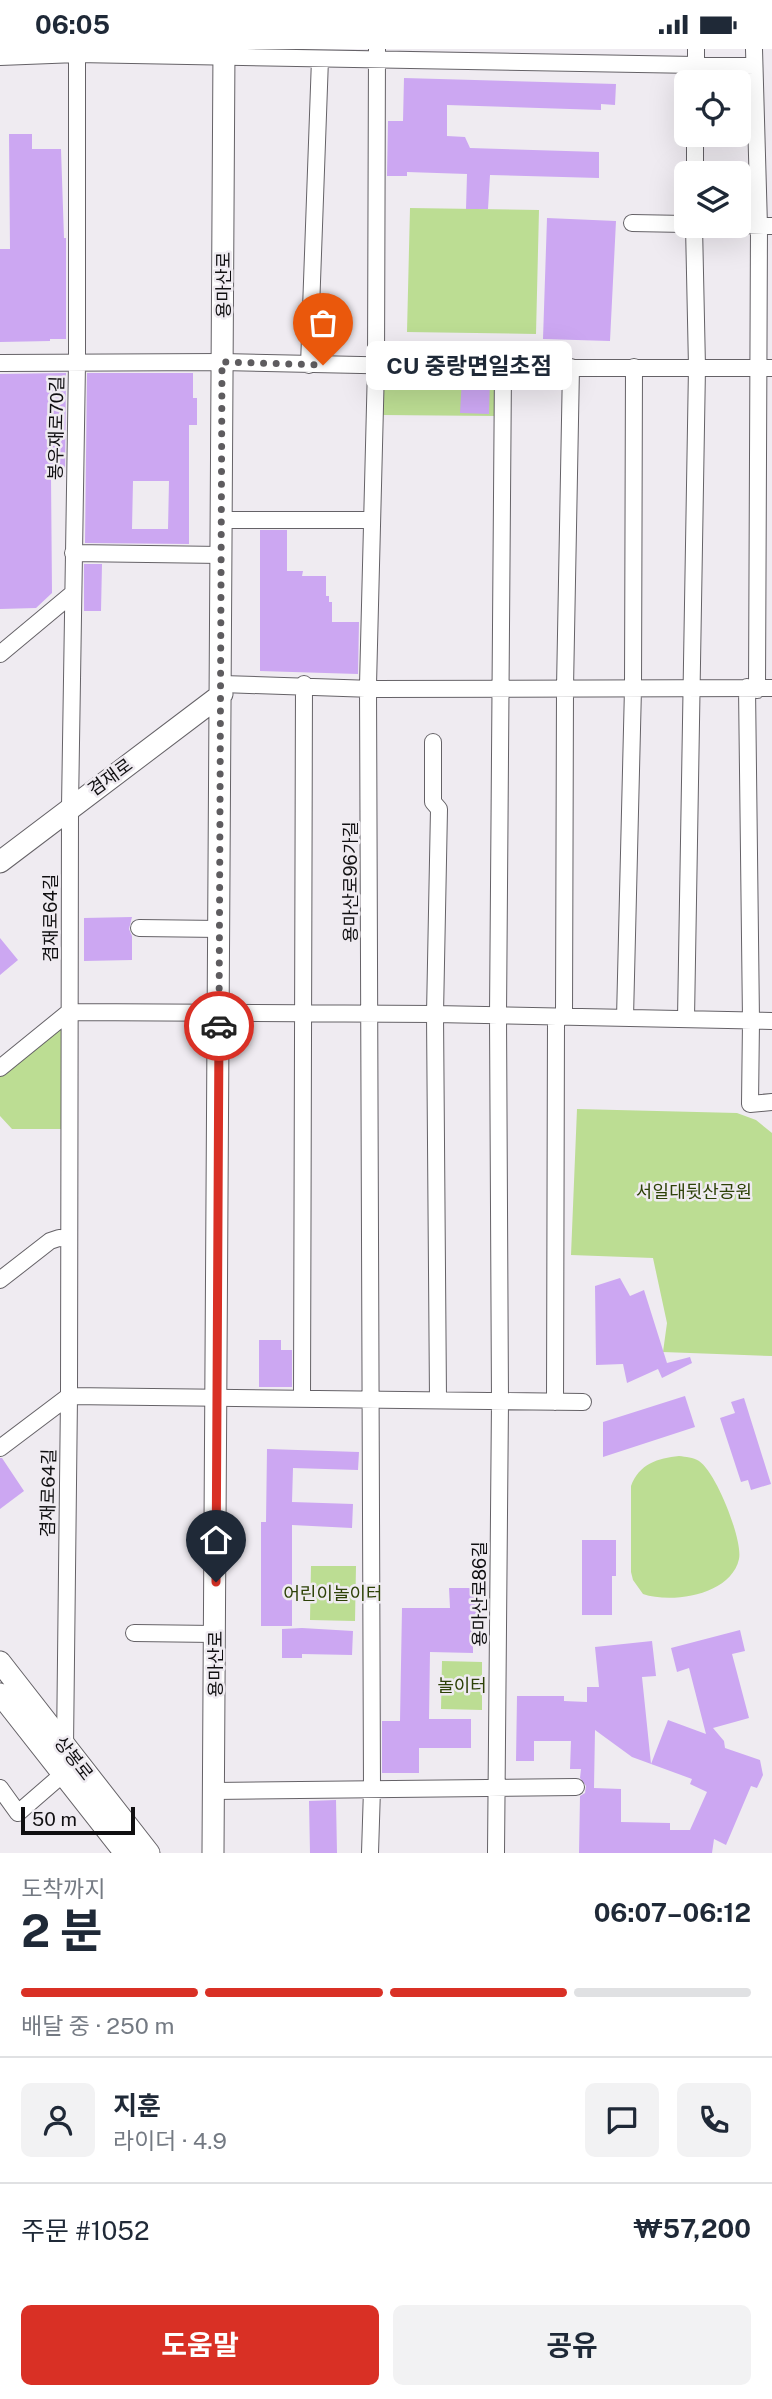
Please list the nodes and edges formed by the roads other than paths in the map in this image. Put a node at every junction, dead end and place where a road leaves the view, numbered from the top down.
1 (77, 52) edge
2 (224, 53) edge
3 (377, 55) edge
4 (501, 56) edge
5 (0, 57) edge
6 (631, 57) edge
7 (696, 57) edge
8 (754, 57) edge
9 (320, 59) junction
10 (632, 223) dead end
11 (674, 224) edge
12 (765, 226) edge
13 (694, 238) edge
14 (222, 362) junction
15 (0, 363) edge
16 (77, 363) junction
17 (309, 365) junction
18 (376, 366) junction
19 (571, 367) junction
20 (634, 367) junction
21 (696, 367) junction
22 (503, 368) junction
23 (765, 368) edge
24 (222, 520) junction
25 (372, 520) junction
26 (73, 553) junction
27 (222, 555) junction
28 (72, 594) junction
29 (0, 654) edge
30 (304, 685) junction
31 (500, 687) junction
32 (565, 688) junction
33 (633, 688) junction
34 (691, 688) junction
35 (758, 688) edge
36 (222, 689) junction
37 (368, 689) junction
38 (433, 742) dead end
39 (69, 807) junction
40 (0, 862) edge
41 (139, 928) dead end
42 (220, 929) junction
43 (69, 1012) junction
44 (304, 1013) junction
45 (219, 1014) junction
46 (370, 1014) junction
47 (435, 1014) junction
48 (498, 1016) junction
49 (560, 1017) junction
50 (625, 1019) junction
51 (685, 1020) junction
52 (751, 1021) junction
53 (772, 1021) edge
54 (0, 1068) edge
55 (772, 1102) edge
56 (68, 1239) junction
57 (0, 1280) edge
58 (69, 1396) junction
59 (302, 1398) junction
60 (369, 1398) junction
61 (216, 1399) junction
62 (438, 1399) junction
63 (500, 1401) junction
64 (555, 1402) junction
65 (583, 1402) dead end
66 (0, 1448) edge
67 (134, 1633) dead end
68 (215, 1634) junction
69 (0, 1662) edge
70 (0, 1694) edge
71 (65, 1748) junction
72 (63, 1774) junction
73 (576, 1787) dead end
74 (0, 1788) edge
75 (497, 1788) junction
76 (372, 1789) junction
77 (214, 1791) junction
78 (125, 1853) edge
79 (149, 1853) edge
80 (213, 1853) edge
81 (370, 1853) edge
82 (496, 1853) edge

1 - 2 street
1 - 5 street
1 - 16 street, 봉우재로70길
2 - 9 street
2 - 14 main road, 용마산로
3 - 4 street
3 - 9 street
3 - 18 street, 용마산로96가길
4 - 6 street
6 - 7 street
7 - 8 street
8 - 12 street
9 - 17 street
10 - 11 street
12 - 23 street
13 - 21 street
14 - 16 street
14 - 17 street
14 - 24 main road, 용마산로
15 - 16 street
16 - 26 street, 봉우재로70길
17 - 18 street
18 - 22 street
18 - 25 street, 용마산로96가길
19 - 20 street
19 - 22 street
19 - 32 street
20 - 21 street
20 - 33 street
21 - 23 street
21 - 34 street
22 - 31 street, 용마산로86길
23 - 35 street
24 - 25 street
24 - 27 main road, 용마산로
25 - 37 street, 용마산로96가길
26 - 27 street
26 - 28 street, 봉우재로70길
27 - 36 main road, 용마산로
28 - 29 street
28 - 39 street, 봉우재로70길
30 - 36 street
30 - 37 street
30 - 44 street
31 - 32 street
31 - 37 street
31 - 48 street, 용마산로86길
32 - 33 street
32 - 49 street
33 - 34 street
33 - 50 street
34 - 35 street
34 - 51 street
35 - 52 street
36 - 39 main road, 겸재로
36 - 42 main road, 용마산로
37 - 46 street, 용마산로96가길
38 - 47 street
39 - 40 main road, 겸재로
39 - 43 street, 겸재로64길
41 - 42 street
42 - 45 main road, 용마산로
43 - 45 street
43 - 54 street
43 - 56 street, 겸재로64길
44 - 45 street
44 - 46 street
44 - 59 street
45 - 61 main road, 용마산로
46 - 47 street
46 - 60 street, 용마산로96가길
47 - 48 street
47 - 62 street
48 - 49 street
48 - 63 street, 용마산로86길
49 - 50 street
49 - 64 street
50 - 51 street
51 - 52 street
52 - 53 street
52 - 55 street
56 - 57 street
56 - 58 street, 겸재로64길
58 - 61 street
58 - 66 street
58 - 71 street, 겸재로64길
59 - 60 street
59 - 61 street
60 - 62 street
60 - 76 street, 용마산로96가길
61 - 68 main road, 용마산로
62 - 63 street
63 - 64 street
63 - 75 street, 용마산로86길
64 - 65 street
67 - 68 street
68 - 77 main road, 용마산로
69 - 71 main road, 상봉로
70 - 72 main road, 상봉로
71 - 79 main road, 상봉로
72 - 74 street
72 - 78 main road, 상봉로
73 - 75 street
75 - 76 street
75 - 82 street, 용마산로86길
76 - 77 street
76 - 81 street, 용마산로96가길
77 - 80 main road, 용마산로

